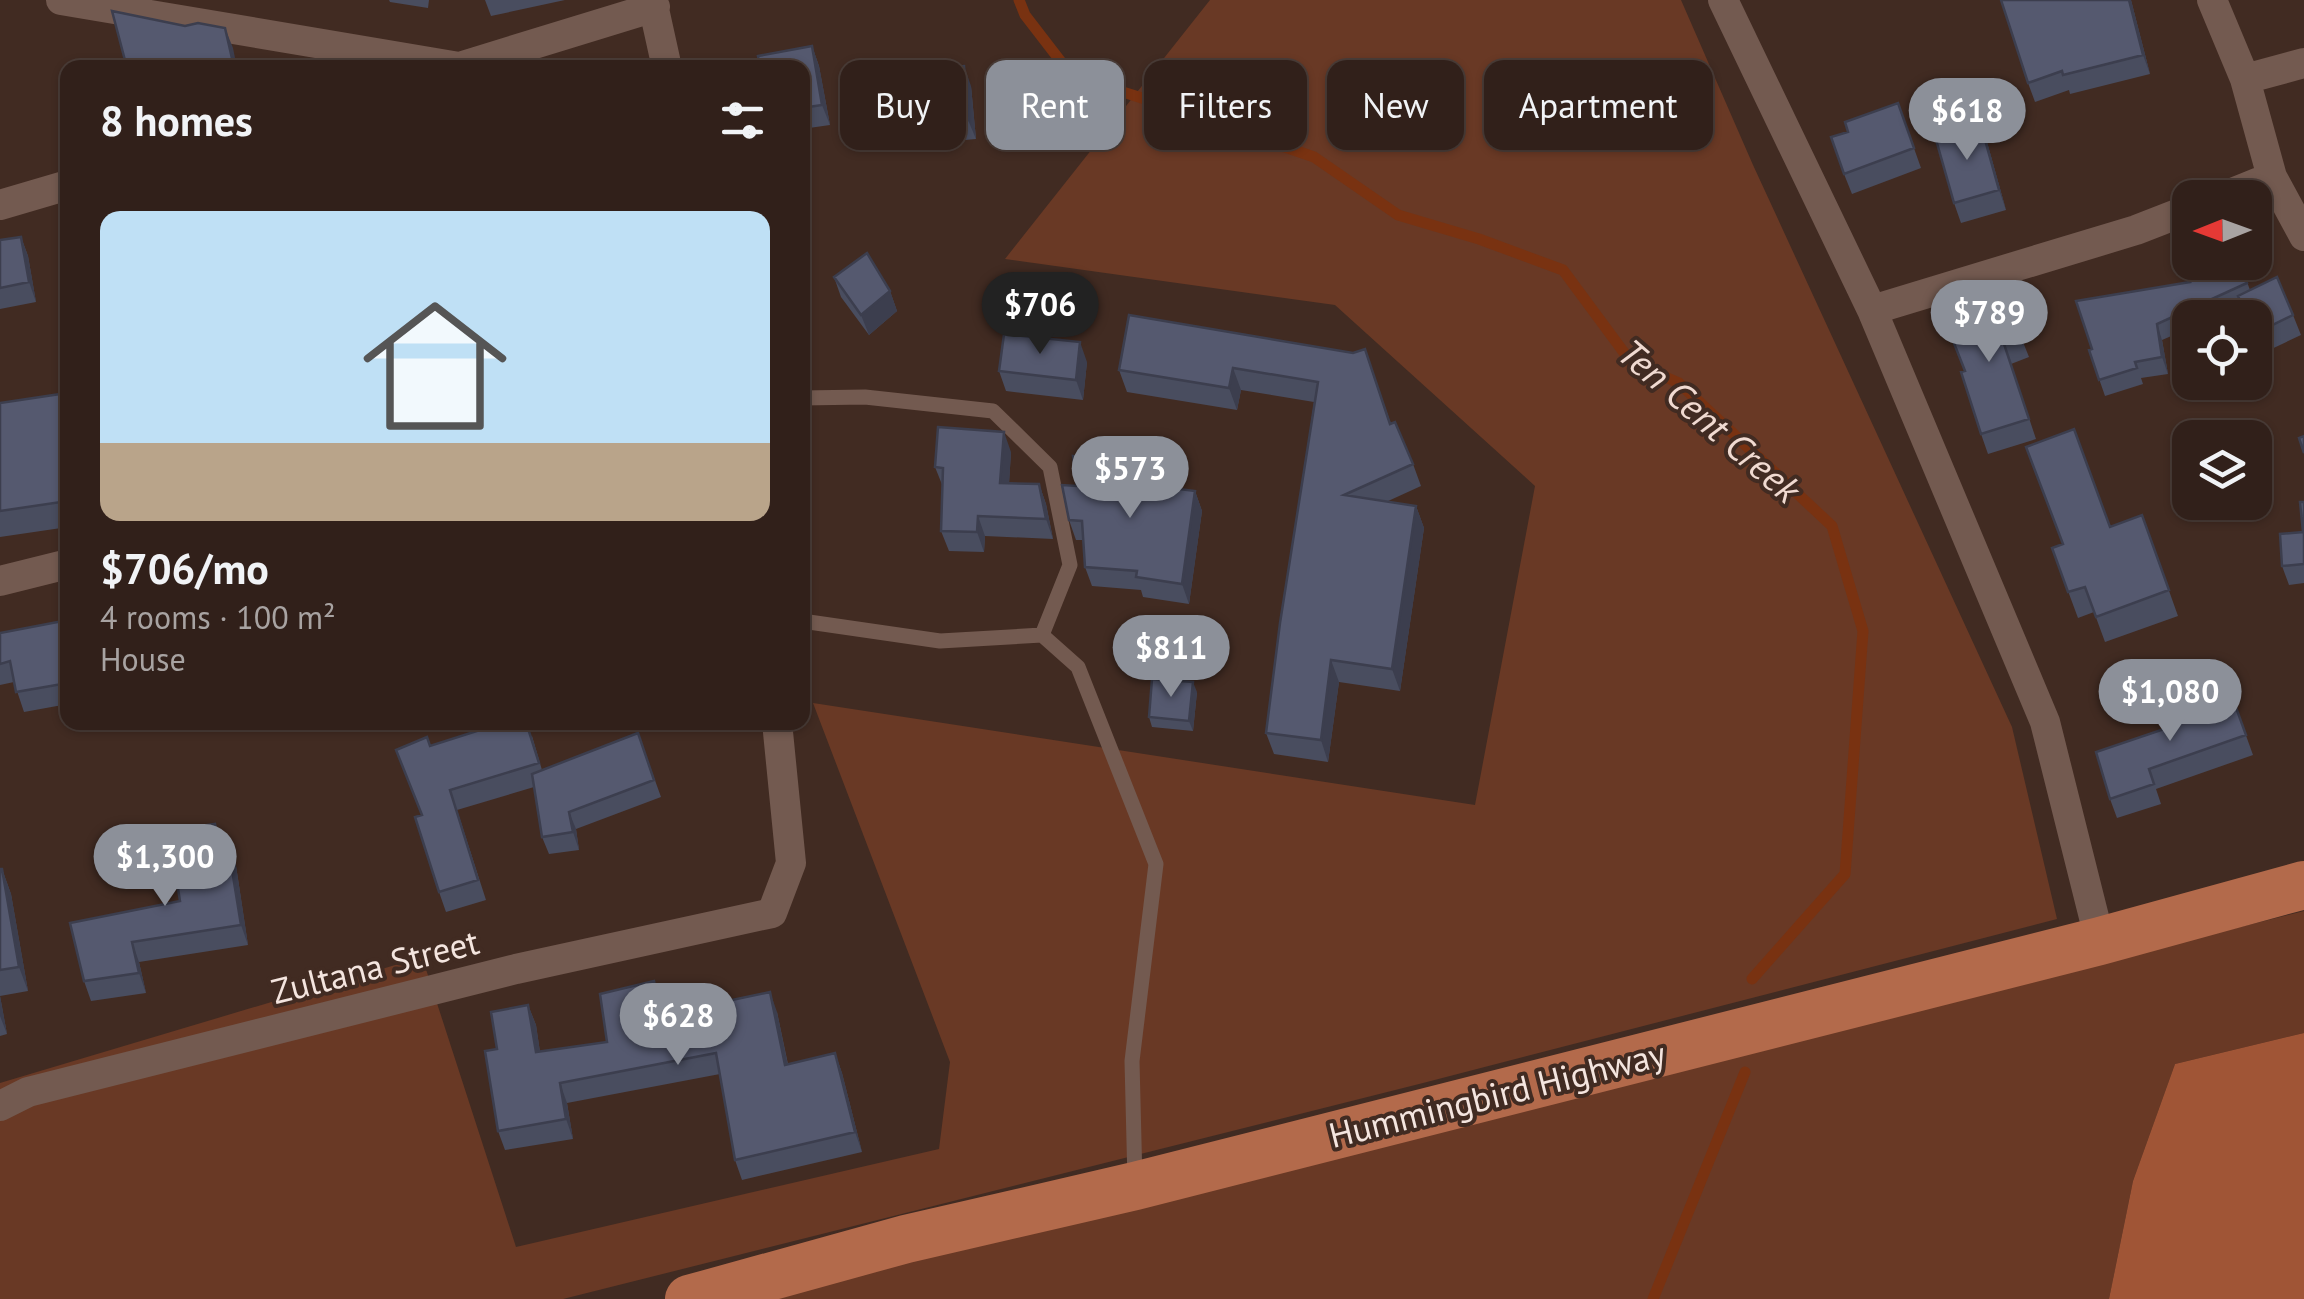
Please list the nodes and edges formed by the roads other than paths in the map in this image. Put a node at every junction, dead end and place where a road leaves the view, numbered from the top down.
1 (62, 0) edge
2 (1722, 0) edge
3 (2212, 0) edge
4 (653, 3) edge
5 (416, 60) edge
6 (478, 60) edge
7 (664, 60) edge
8 (2304, 63) edge
9 (2244, 80) junction
10 (2272, 177) junction
11 (2265, 180) edge
12 (60, 187) edge
13 (0, 206) edge
14 (2172, 216) edge
15 (2304, 236) edge
16 (1872, 310) junction
17 (810, 398) edge
18 (60, 566) edge
19 (0, 581) edge
20 (810, 623) edge
21 (1042, 635) junction
22 (778, 730) edge
23 (2304, 884) edge
24 (2100, 942) junction
25 (0, 1106) edge
26 (1135, 1186) junction
27 (690, 1299) edge

1 - 5 street
2 - 16 street
3 - 9 street
4 - 6 street
4 - 7 street
8 - 9 street
9 - 10 street
10 - 11 street
10 - 15 street
12 - 13 street
14 - 16 street
16 - 24 street
17 - 21 lane
18 - 19 street
20 - 21 lane
21 - 26 lane
22 - 25 street, Zultana Street
23 - 24 main road, Hummingbird Highway
24 - 26 main road, Hummingbird Highway
26 - 27 main road, Hummingbird Highway

